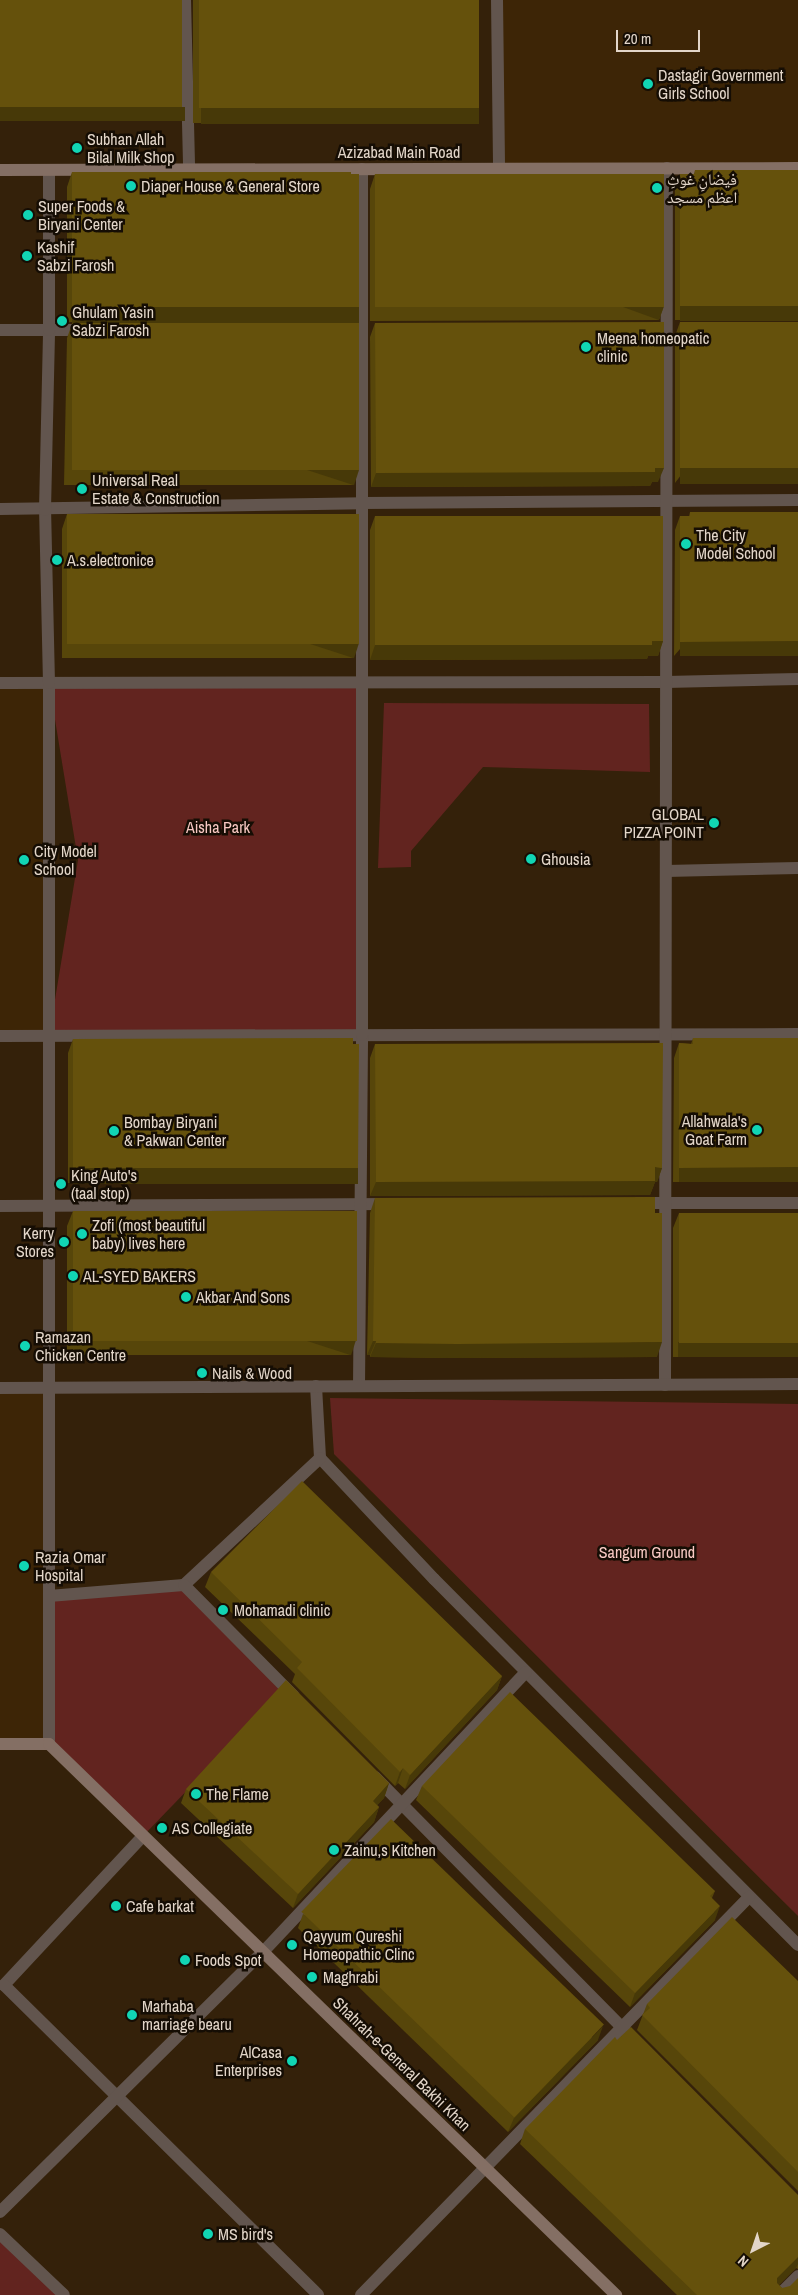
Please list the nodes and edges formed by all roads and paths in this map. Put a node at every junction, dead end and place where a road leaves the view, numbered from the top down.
1 (185, 0) edge
2 (497, 0) edge
3 (667, 168) junction
4 (798, 168) edge
5 (190, 169) junction
6 (362, 169) junction
7 (499, 169) junction
8 (0, 170) edge
9 (49, 170) junction
10 (0, 330) edge
11 (49, 330) junction
12 (98, 330) edge
13 (798, 500) edge
14 (667, 501) junction
15 (362, 503) junction
16 (0, 509) edge
17 (44, 510) junction
18 (798, 679) edge
19 (666, 682) junction
20 (0, 683) edge
21 (49, 683) junction
22 (362, 683) junction
23 (798, 868) edge
24 (666, 871) junction
25 (666, 1034) junction
26 (798, 1034) edge
27 (362, 1035) junction
28 (0, 1036) edge
29 (49, 1036) junction
30 (626, 1203) edge
31 (665, 1203) junction
32 (798, 1203) edge
33 (360, 1204) junction
34 (400, 1204) edge
35 (0, 1206) edge
36 (49, 1206) junction
37 (798, 1384) edge
38 (665, 1385) junction
39 (316, 1386) junction
40 (359, 1386) junction
41 (0, 1388) edge
42 (49, 1388) junction
43 (320, 1458) junction
44 (184, 1585) junction
45 (49, 1596) junction
46 (526, 1672) junction
47 (306, 1708) edge
48 (0, 1744) edge
49 (49, 1744) junction
50 (368, 1770) edge
51 (402, 1804) junction
52 (143, 1836) junction
53 (749, 1897) junction
54 (798, 1945) edge
55 (262, 1952) junction
56 (621, 2028) junction
57 (650, 2056) edge
58 (117, 2096) junction
59 (485, 2168) junction
60 (0, 2212) edge
61 (0, 2234) edge
62 (798, 2276) edge
63 (64, 2295) edge
64 (318, 2295) edge
65 (360, 2295) edge
66 (616, 2295) edge
67 (779, 2295) edge

1 - 5 street
2 - 7 street
3 - 4 street, Azizabad Main Road
3 - 7 street, Azizabad Main Road
3 - 14 street
5 - 6 street, Azizabad Main Road
5 - 9 street, Azizabad Main Road
6 - 7 street, Azizabad Main Road
6 - 15 street
8 - 9 street, Azizabad Main Road
9 - 11 street
10 - 11 street
11 - 12 street
11 - 17 street
13 - 14 street
14 - 15 street
14 - 19 street
15 - 17 street
15 - 22 street
16 - 17 street
17 - 21 street
18 - 19 street
19 - 22 street
19 - 24 street
20 - 21 street
21 - 22 street
21 - 29 street
22 - 27 street
23 - 24 street
24 - 25 street
25 - 26 street
25 - 27 street
25 - 31 street
27 - 29 street
27 - 33 street
28 - 29 street
29 - 36 street
30 - 31 street
31 - 32 street
31 - 38 street
33 - 34 street
33 - 36 street
33 - 40 street
35 - 36 street
36 - 42 street
37 - 38 street
38 - 40 street
39 - 40 street
39 - 42 street
39 - 43 street
41 - 42 street
42 - 45 street
43 - 44 street
43 - 46 street
44 - 45 street
44 - 47 street
45 - 49 street
46 - 51 street
46 - 53 street
48 - 49 street
49 - 52 street, Shahrah-e-General Bakhi Khan
50 - 51 street
51 - 55 street
51 - 56 street
52 - 55 street, Shahrah-e-General Bakhi Khan
52 - 58 street
53 - 54 street
53 - 56 street
55 - 58 street
55 - 59 street, Shahrah-e-General Bakhi Khan
56 - 57 street
56 - 59 street
58 - 60 street
58 - 64 street
59 - 65 street
59 - 66 street, Shahrah-e-General Bakhi Khan
61 - 63 street
62 - 67 street

